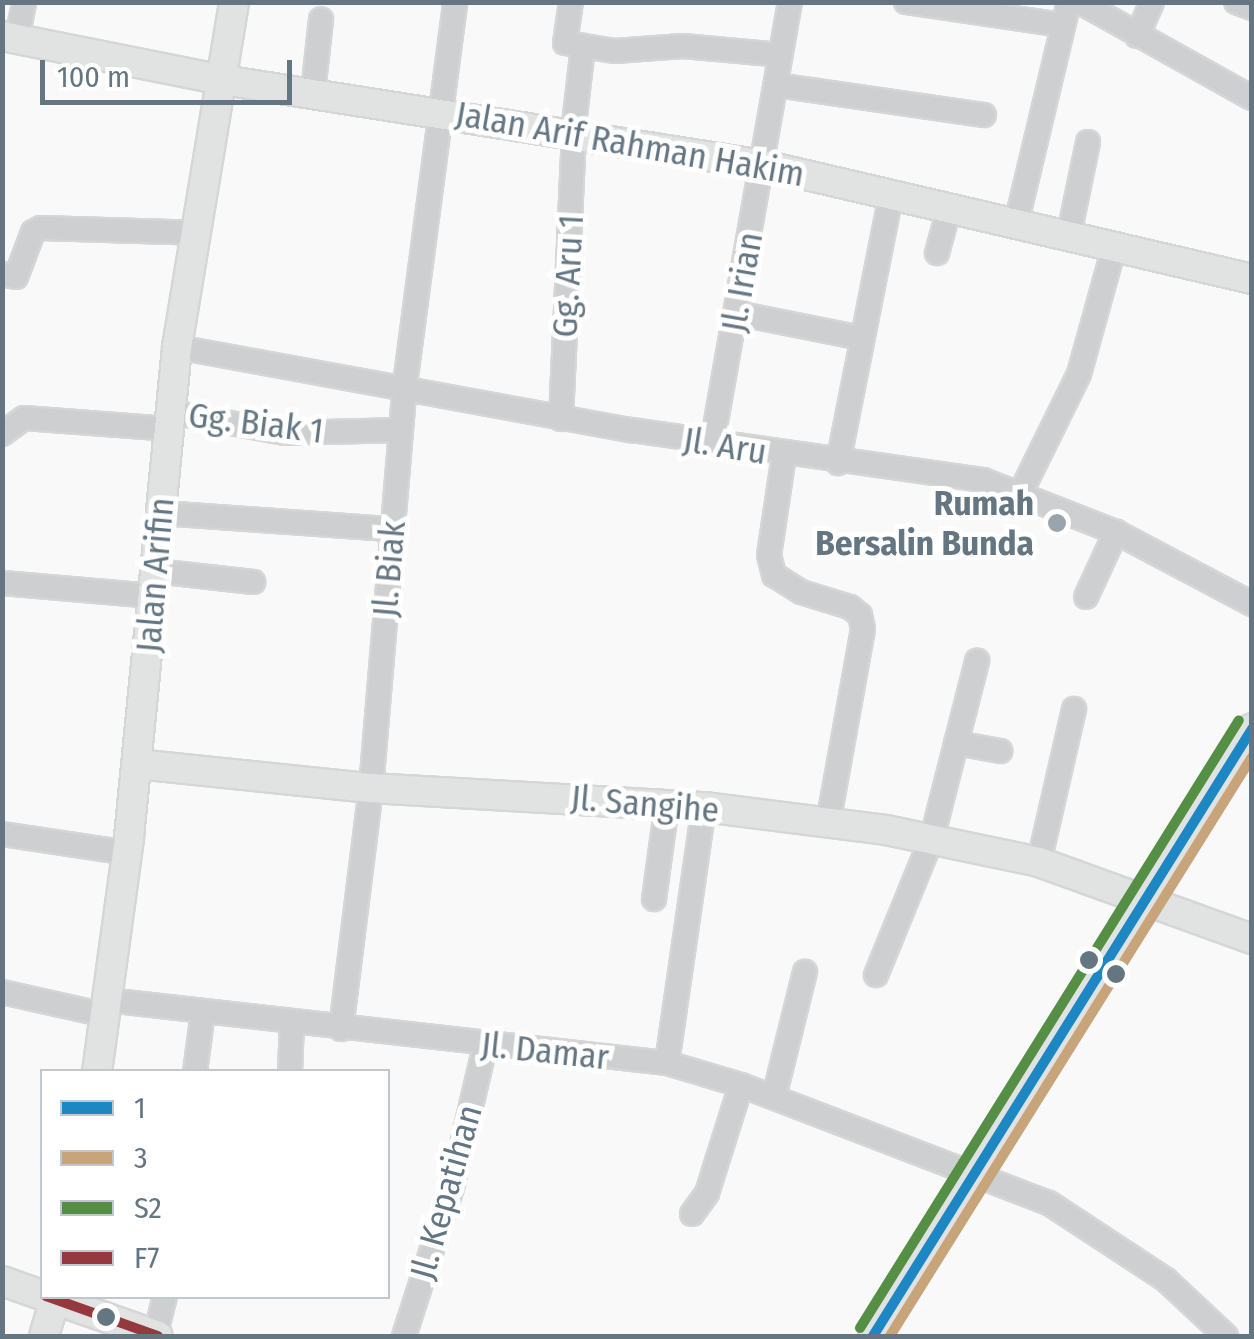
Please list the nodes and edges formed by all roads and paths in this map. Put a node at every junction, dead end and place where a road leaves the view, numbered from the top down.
1 (24, 2) edge
2 (234, 2) edge
3 (455, 2) edge
4 (571, 2) edge
5 (790, 2) edge
6 (906, 2) edge
7 (1080, 2) edge
8 (1152, 2) edge
9 (1236, 2) edge
10 (1252, 8) edge
11 (1066, 14) edge
12 (321, 19) dead end
13 (1137, 36) junction
14 (10, 37) edge
15 (582, 46) junction
16 (781, 55) junction
17 (223, 80) junction
18 (776, 85) junction
19 (313, 92) junction
20 (1252, 98) edge
21 (441, 110) junction
22 (984, 115) dead end
23 (574, 133) junction
24 (1088, 142) dead end
25 (763, 165) junction
26 (891, 196) junction
27 (949, 209) junction
28 (1016, 224) junction
29 (196, 234) junction
30 (1070, 234) junction
31 (1115, 244) junction
32 (937, 253) dead end
33 (2, 274) edge
34 (1252, 278) edge
35 (736, 314) junction
36 (861, 338) junction
37 (177, 347) junction
38 (404, 392) junction
39 (560, 418) junction
40 (170, 421) junction
41 (401, 430) junction
42 (2, 434) edge
43 (712, 444) junction
44 (784, 455) junction
45 (838, 464) junction
46 (1022, 492) junction
47 (161, 513) junction
48 (392, 528) junction
49 (1116, 532) junction
50 (253, 582) dead end
51 (2, 583) edge
52 (154, 584) junction
53 (1086, 597) dead end
54 (1252, 604) edge
55 (977, 661) dead end
56 (1074, 709) dead end
57 (1252, 728) edge
58 (956, 743) junction
59 (1000, 751) dead end
60 (137, 764) junction
61 (371, 788) junction
62 (667, 804) junction
63 (704, 807) junction
64 (828, 823) junction
65 (2, 834) edge
66 (932, 838) junction
67 (127, 854) junction
68 (1039, 862) junction
69 (654, 899) dead end
70 (1143, 903) junction
71 (1252, 939) edge
72 (805, 972) dead end
73 (876, 976) dead end
74 (2, 992) edge
75 (106, 1008) junction
76 (202, 1012) junction
77 (292, 1023) junction
78 (341, 1029) junction
79 (485, 1046) junction
80 (667, 1063) junction
81 (97, 1069) edge
82 (195, 1069) edge
83 (290, 1069) edge
84 (740, 1085) junction
85 (774, 1097) junction
86 (972, 1169) junction
87 (692, 1214) dead end
88 (2, 1282) edge
89 (40, 1294) edge
90 (55, 1299) edge
91 (164, 1299) edge
92 (44, 1336) edge
93 (156, 1336) edge
94 (404, 1336) edge
95 (873, 1336) edge
96 (1226, 1336) edge

1 - 14 street
2 - 17 main road, Jalan Arifin
3 - 21 street, Jl. Biak
4 - 15 street
5 - 16 street, Jl. Irian
6 - 11 street
7 - 13 street
8 - 13 street
9 - 10 street
11 - 28 street
12 - 19 street
13 - 20 street
14 - 17 main road, Jalan Arif Rahman Hakim
15 - 16 street
15 - 23 street, Gg. Aru 1
16 - 18 street, Jl. Irian
17 - 19 main road, Jalan Arif Rahman Hakim
17 - 29 main road, Jalan Arifin
18 - 22 street
18 - 25 street, Jl. Irian
19 - 21 main road, Jalan Arif Rahman Hakim
21 - 23 main road, Jalan Arif Rahman Hakim
21 - 38 street, Jl. Biak
23 - 25 main road, Jalan Arif Rahman Hakim
23 - 39 street, Gg. Aru 1
24 - 30 street
25 - 26 main road, Jalan Arif Rahman Hakim
25 - 35 street, Jl. Irian
26 - 27 main road, Jalan Arif Rahman Hakim
26 - 36 street
27 - 28 main road, Jalan Arif Rahman Hakim
27 - 32 street
28 - 30 main road, Jalan Arif Rahman Hakim
29 - 33 street
29 - 37 main road, Jalan Arifin
30 - 31 main road, Jalan Arif Rahman Hakim
31 - 34 main road, Jalan Arif Rahman Hakim
31 - 46 street
35 - 36 street
35 - 43 street, Jl. Irian
36 - 45 street
37 - 38 street, Jl. Aru
37 - 40 main road, Jalan Arifin
38 - 39 street, Jl. Aru
38 - 41 street, Jl. Biak
39 - 43 street, Jl. Aru
40 - 41 street, Gg. Biak 1
40 - 42 street, Gg. Biak 1
40 - 47 main road, Jalan Arifin
41 - 48 street, Jl. Biak
43 - 44 street, Jl. Aru
44 - 45 street, Jl. Aru
44 - 64 street
45 - 46 street, Jl. Aru
46 - 49 street, Jl. Aru
47 - 48 street
47 - 52 main road, Jalan Arifin
48 - 61 street, Jl. Biak
49 - 53 street
49 - 54 street, Jl. Aru
50 - 52 street
51 - 52 street
52 - 60 main road, Jalan Arifin
55 - 58 street
56 - 68 street
57 - 70 main road
58 - 59 street
58 - 66 street
60 - 61 main road, Jl. Sangihe
60 - 67 main road, Jalan Arifin
61 - 62 main road, Jl. Sangihe
61 - 78 street, Jl. Biak
62 - 63 main road, Jl. Sangihe
62 - 69 street
63 - 64 main road, Jl. Sangihe
63 - 80 street
64 - 66 main road, Jl. Sangihe
65 - 67 street
66 - 68 main road, Jl. Sangihe
66 - 73 street
67 - 75 main road, Jalan Arifin
68 - 70 main road, Jl. Sangihe
70 - 71 main road, Jl. Sangihe
70 - 86 main road
72 - 85 street
74 - 75 street, Jl. Damar
75 - 76 street, Jl. Damar
75 - 81 main road, Jalan Arifin
76 - 77 street, Jl. Damar
76 - 82 street
77 - 78 street, Jl. Damar
77 - 83 street
78 - 79 street, Jl. Damar
79 - 80 street, Jl. Damar
79 - 94 street, Jl. Kepatihan
80 - 84 street, Jl. Damar
84 - 85 street, Jl. Damar
84 - 87 street
85 - 86 street, Jl. Damar
86 - 95 main road
86 - 96 street, Jl. Damar
88 - 89 main road
90 - 92 main road
90 - 93 main road
91 - 93 street

